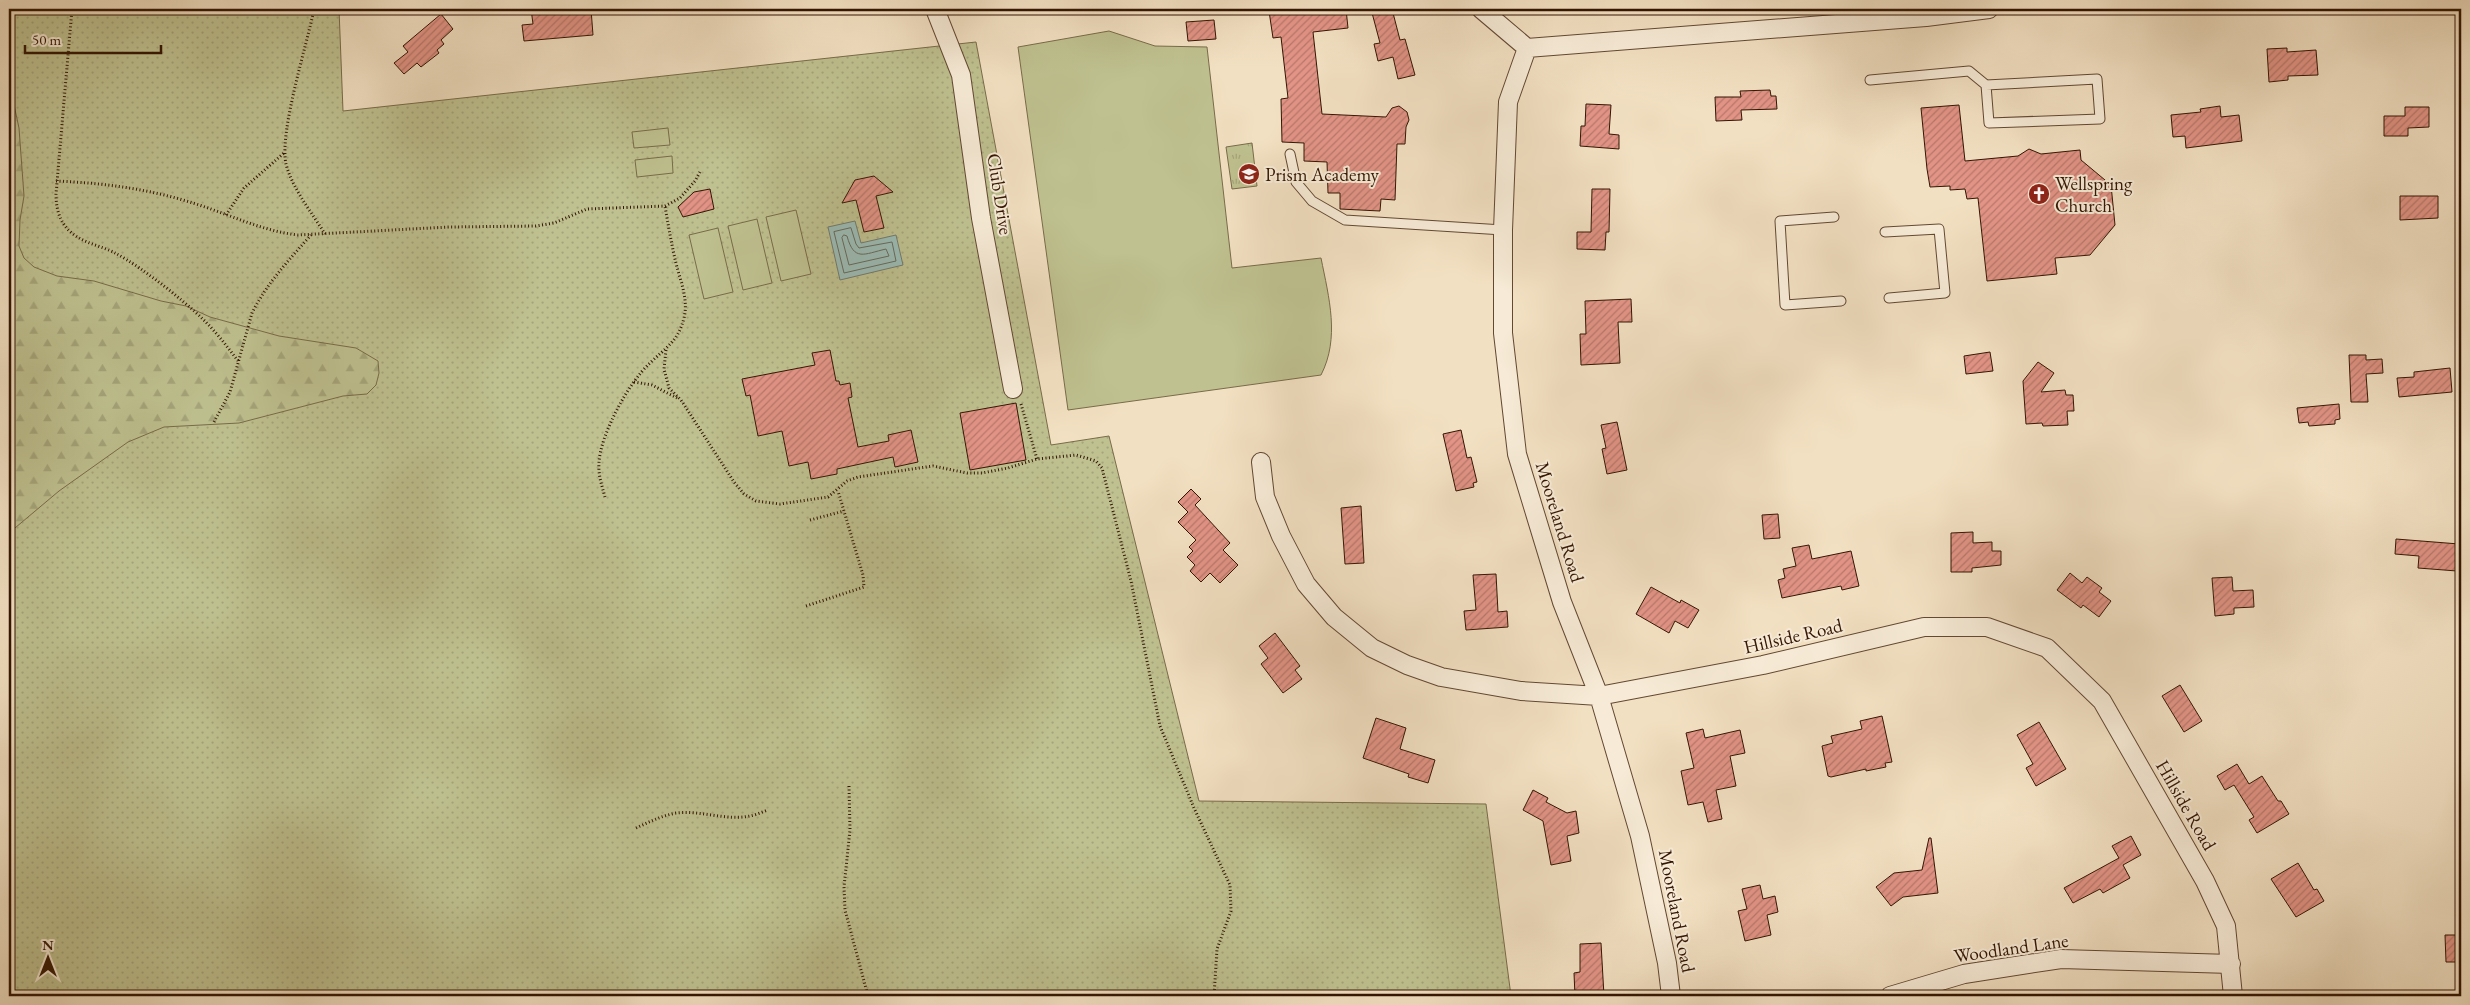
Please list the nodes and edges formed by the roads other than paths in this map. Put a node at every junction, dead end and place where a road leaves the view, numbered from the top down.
1 (935, 9) edge
2 (1481, 9) edge
3 (1989, 9) edge
4 (1527, 48) junction
5 (1870, 80) dead end
6 (1986, 85) junction
7 (1290, 154) dead end
8 (1834, 217) dead end
9 (1503, 230) junction
10 (1885, 232) dead end
11 (1889, 298) dead end
12 (1841, 301) dead end
13 (1013, 389) road end
14 (1261, 462) dead end
15 (1599, 696) junction
16 (2231, 964) junction
17 (1672, 996) edge
18 (1890, 996) edge
19 (2233, 996) edge

1 - 13 street, Club Drive
2 - 4 street
3 - 4 street
4 - 9 street, Mooreland Road
5 - 6 lane
6 - 6 lane
7 - 9 lane
8 - 12 lane
9 - 15 street, Mooreland Road
10 - 11 lane
14 - 15 street, Hillside Road
15 - 16 street, Hillside Road
15 - 17 street, Mooreland Road
16 - 18 street, Woodland Lane
16 - 19 street, Hillside Road

